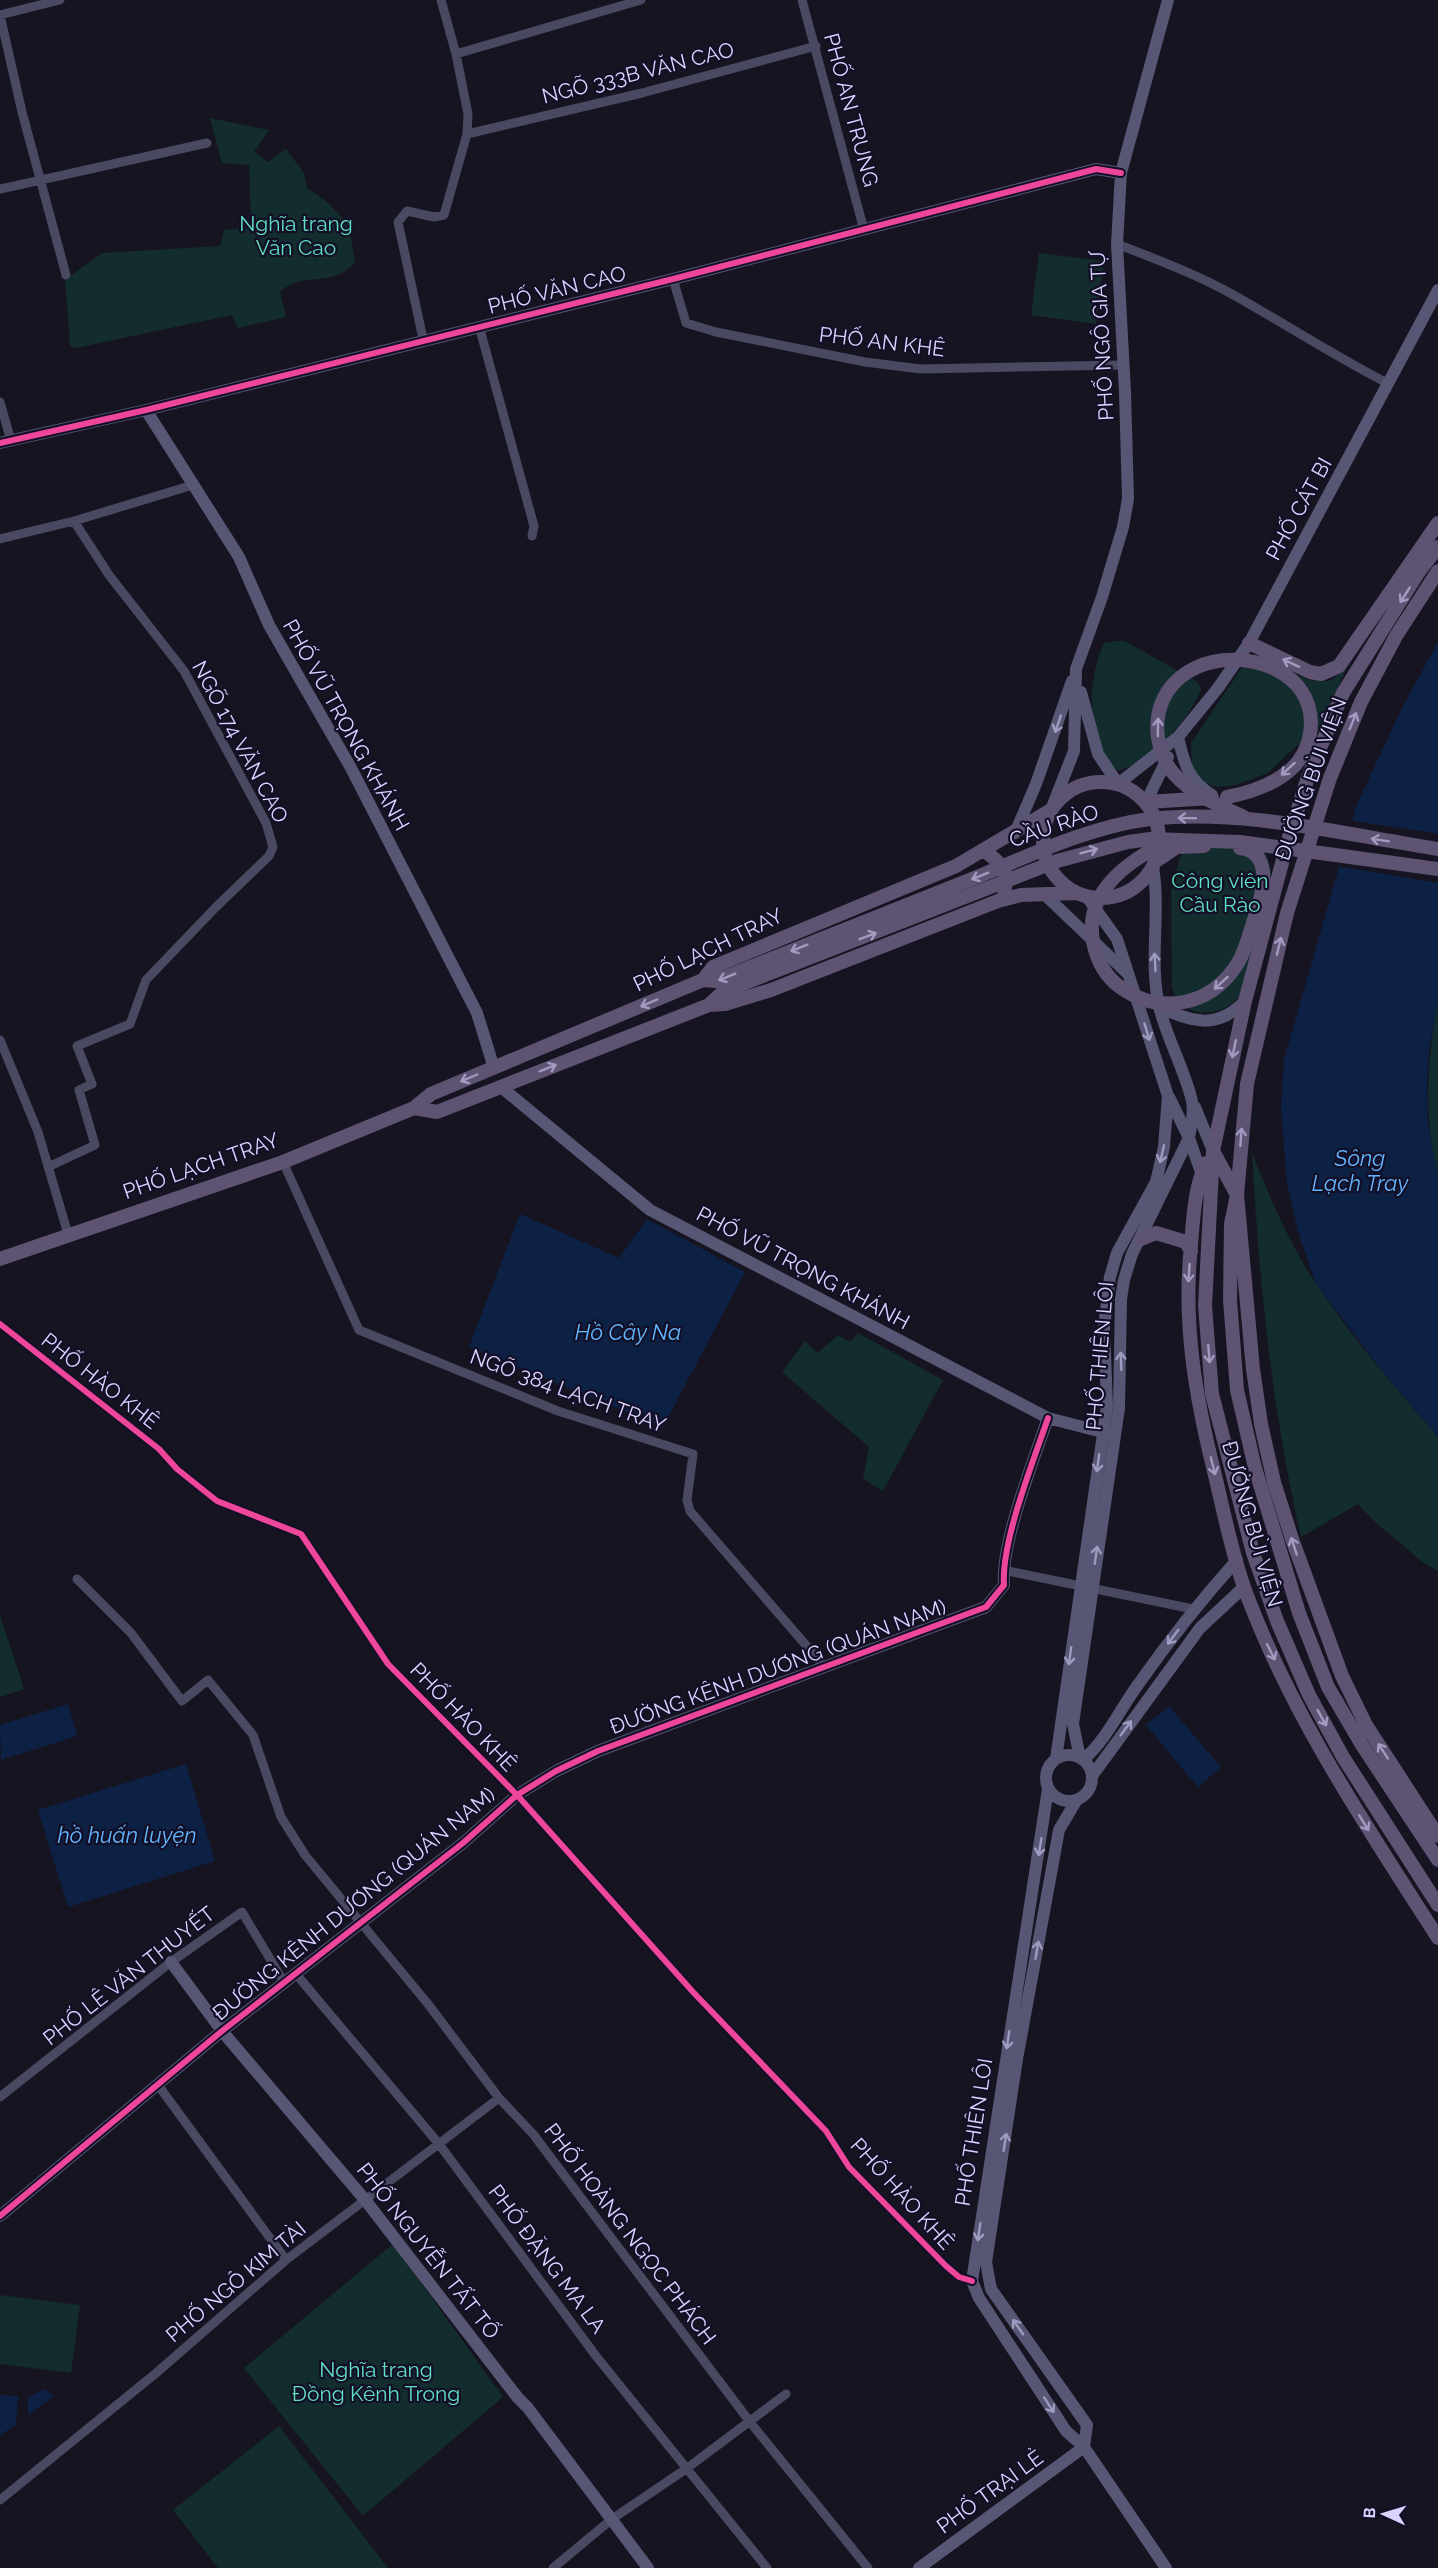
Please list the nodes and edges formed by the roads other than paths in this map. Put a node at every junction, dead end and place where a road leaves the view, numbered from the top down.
1 (60, 0) edge
2 (441, 0) edge
3 (641, 0) edge
4 (802, 0) edge
5 (1168, 0) edge
6 (0, 15) edge
7 (816, 46) junction
8 (456, 54) junction
9 (467, 134) junction
10 (207, 143) dead end
11 (1121, 173) junction
12 (40, 181) junction
13 (0, 189) edge
14 (864, 230) junction
15 (1117, 244) junction
16 (66, 275) dead end
17 (673, 279) junction
18 (1438, 290) edge
19 (479, 326) junction
20 (423, 339) junction
21 (1123, 366) junction
22 (1389, 384) junction
23 (0, 402) edge
24 (146, 410) junction
25 (5, 442) edge
26 (193, 485) junction
27 (74, 521) junction
28 (1438, 523) edge
29 (532, 536) dead end
30 (0, 539) edge
31 (1438, 547) edge
32 (1413, 569) junction
33 (1438, 571) edge
34 (1249, 643) junction
35 (1076, 669) junction
36 (1178, 737) junction
37 (1118, 784) junction
38 (1222, 798) junction
39 (1146, 802) junction
40 (1051, 810) junction
41 (1252, 820) junction
42 (1015, 833) junction
43 (1172, 840) junction
44 (1438, 849) edge
45 (983, 850) junction
46 (1154, 864) junction
47 (1438, 869) edge
48 (1045, 895) junction
49 (1082, 895) junction
50 (998, 901) junction
51 (753, 973) junction
52 (1130, 976) junction
53 (702, 980) junction
54 (1245, 1001) junction
55 (709, 1005) junction
56 (1160, 1008) junction
57 (0, 1040) edge
58 (494, 1068) junction
59 (501, 1087) junction
60 (1168, 1096) junction
61 (1192, 1098) junction
62 (414, 1108) junction
63 (1189, 1138) junction
64 (1213, 1151) junction
65 (283, 1162) junction
66 (48, 1167) junction
67 (1201, 1174) junction
68 (1209, 1190) junction
69 (1237, 1195) junction
70 (68, 1233) junction
71 (1141, 1239) junction
72 (1191, 1251) junction
73 (0, 1259) edge
74 (0, 1324) edge
75 (1047, 1418) junction
76 (1108, 1434) junction
77 (1237, 1560) junction
78 (1002, 1570) junction
79 (77, 1579) dead end
80 (1244, 1587) junction
81 (1086, 1588) junction
82 (1313, 1602) junction
83 (1193, 1609) junction
84 (1299, 1612) junction
85 (824, 1666) junction
86 (1067, 1722) junction
87 (1056, 1759) junction
88 (1082, 1759) junction
89 (1092, 1776) junction
90 (1048, 1789) junction
91 (1396, 1794) junction
92 (517, 1795) junction
93 (1076, 1801) junction
94 (1375, 1809) junction
95 (1438, 1836) edge
96 (1438, 1860) edge
97 (1438, 1905) edge
98 (363, 1922) junction
99 (1438, 1938) edge
100 (171, 1962) junction
101 (296, 1974) junction
102 (285, 1984) junction
103 (222, 2031) junction
104 (158, 2085) junction
105 (0, 2097) edge
106 (499, 2098) junction
107 (438, 2145) junction
108 (366, 2201) junction
109 (0, 2216) edge
110 (286, 2260) junction
111 (988, 2276) junction
112 (972, 2281) junction
113 (786, 2394) dead end
114 (750, 2422) junction
115 (1084, 2447) junction
116 (686, 2469) junction
117 (0, 2500) edge
118 (612, 2519) junction
119 (553, 2568) edge
120 (648, 2568) edge
121 (767, 2568) edge
122 (868, 2568) edge
123 (919, 2568) edge
124 (1166, 2568) edge

1 - 6 street
2 - 8 street
3 - 8 street
4 - 7 street, PHỐ AN TRUNG
5 - 11 street, PHỐ NGÔ GIA TỰ
6 - 12 street
7 - 9 street, NGÕ 333B VĂN CAO
7 - 14 street, PHỐ AN TRUNG
8 - 9 street
9 - 20 street
10 - 12 street
11 - 14 street, PHỐ VĂN CAO
11 - 15 street, PHỐ NGÔ GIA TỰ
12 - 13 street
12 - 16 street
14 - 17 street, PHỐ VĂN CAO
15 - 21 street, PHỐ NGÔ GIA TỰ
15 - 22 street
17 - 19 street, PHỐ VĂN CAO
17 - 21 street, PHỐ AN KHÊ
18 - 22 street, PHỐ CÁT BI
19 - 20 street, PHỐ VĂN CAO
19 - 29 street
20 - 24 street, PHỐ VĂN CAO
21 - 35 street, PHỐ NGÔ GIA TỰ
22 - 34 street, PHỐ CÁT BI
23 - 25 street
24 - 25 street, PHỐ VĂN CAO
24 - 26 street, PHỐ VŨ TRỌNG KHÁNH
26 - 27 street
26 - 58 street, PHỐ VŨ TRỌNG KHÁNH
27 - 30 street
27 - 66 street, NGÕ 174 VĂN CAO
28 - 32 main road, ĐƯỜNG BÙI VIỆN
31 - 32 main road, ĐƯỜNG BÙI VIỆN
32 -> 34 main road, ĐƯỜNG BÙI VIỆN
32 -> 54 main road, ĐƯỜNG BÙI VIỆN
69 -> 33 main road, ĐƯỜNG BÙI VIỆN
34 - 36 street, PHỐ CÁT BI
35 - 37 street
35 - 40 street, PHỐ NGÔ GIA TỰ
35 -> 42 street
36 - 37 street, PHỐ CÁT BI
36 - 38 street
36 - 39 street, PHỐ CÁT BI
37 - 39 main road
37 - 40 main road
38 - 39 main road
41 -> 38 main road, bridge
39 - 46 main road
40 - 42 main road, PHỐ LẠCH TRAY
40 - 49 main road
44 -> 41 main road, CẦU RÀO, bridge
41 -> 51 main road, CẦU RÀO, bridge
42 - 45 main road, PHỐ LẠCH TRAY
46 -> 43 main road, bridge
43 - 47 main road, CẦU RÀO, bridge
51 -> 43 main road, CẦU RÀO, bridge
45 - 50 main road
45 - 53 main road, PHỐ LẠCH TRAY
46 - 49 main road
56 -> 46 street, PHỐ THIÊN LÔI
48 - 49 main road, PHỐ LẠCH TRAY
48 - 50 main road, PHỐ LẠCH TRAY
48 - 52 street
49 - 52 street, PHỐ THIÊN LÔI
50 - 55 main road, PHỐ LẠCH TRAY
51 -> 53 main road, CẦU RÀO
51 - 55 main road, CẦU RÀO
52 -> 60 street, PHỐ THIÊN LÔI
53 -> 58 main road, PHỐ LẠCH TRAY
54 - 56 street
54 -> 64 main road, ĐƯỜNG BÙI VIỆN
59 -> 55 main road, PHỐ LẠCH TRAY
56 - 61 street, PHỐ THIÊN LÔI
57 - 66 street
58 -> 62 main road, PHỐ LẠCH TRAY
59 - 62 main road, PHỐ LẠCH TRAY
59 - 75 street, PHỐ VŨ TRỌNG KHÁNH
60 - 63 street
60 -> 76 street, PHỐ THIÊN LÔI
61 - 63 street, PHỐ THIÊN LÔI
61 - 64 street
62 - 65 main road, PHỐ LẠCH TRAY
63 - 67 street
63 - 71 street, PHỐ THIÊN LÔI
64 - 67 main road, ĐƯỜNG BÙI VIỆN
64 - 68 main road, ĐƯỜNG BÙI VIỆN
64 - 69 main road
65 - 70 main road, PHỐ LẠCH TRAY
65 - 85 street, NGÕ 384 LẠCH TRAY
66 - 70 street
67 - 68 street
67 - 72 main road, ĐƯỜNG BÙI VIỆN
68 -> 94 main road, ĐƯỜNG BÙI VIỆN
82 -> 69 main road, ĐƯỜNG BÙI VIỆN
69 - 84 main road, ĐƯỜNG BÙI VIỆN
70 - 73 main road, PHỐ LẠCH TRAY
71 - 72 main road
76 -> 71 street, PHỐ THIÊN LÔI
72 -> 77 main road, ĐƯỜNG BÙI VIỆN
74 - 92 street, PHỐ HÀO KHÊ
75 - 76 street, PHỐ VŨ TRỌNG KHÁNH
75 - 78 street, ĐƯỜNG KÊNH DƯƠNG (QUÁN NAM)
76 - 81 street, PHỐ THIÊN LÔI
77 - 80 main road, ĐƯỜNG BÙI VIỆN
77 - 83 street
78 - 81 street
78 - 85 street, ĐƯỜNG KÊNH DƯƠNG (QUÁN NAM)
79 - 98 street, PHỐ HOÀNG NGỌC PHÁCH
89 -> 80 street
80 -> 99 main road, ĐƯỜNG BÙI VIỆN
81 - 83 street
81 - 86 street, PHỐ THIÊN LÔI
82 - 84 main road
95 -> 82 main road, ĐƯỜNG BÙI VIỆN
83 -> 88 street
84 - 91 main road, ĐƯỜNG BÙI VIỆN
85 - 92 street, ĐƯỜNG KÊNH DƯƠNG (QUÁN NAM)
86 - 87 street, PHỐ THIÊN LÔI
86 - 88 street, PHỐ THIÊN LÔI
87 - 88 street
87 - 90 street
88 - 89 street
89 - 93 street
90 - 93 street
90 -> 112 street, PHỐ THIÊN LÔI
91 - 94 main road
91 - 96 main road, ĐƯỜNG BÙI VIỆN
92 - 98 street, ĐƯỜNG KÊNH DƯƠNG (QUÁN NAM)
92 - 112 street, PHỐ HÀO KHÊ
111 -> 93 street, PHỐ THIÊN LÔI
94 - 97 main road, ĐƯỜNG BÙI VIỆN
98 - 101 street, ĐƯỜNG KÊNH DƯƠNG (QUÁN NAM)
98 - 106 street, PHỐ HOÀNG NGỌC PHÁCH
100 - 102 street, PHỐ LÊ VĂN THUYẾT
100 - 103 street, PHỐ NGUYỄN TẤT TỐ
100 - 105 street, PHỐ LÊ VĂN THUYẾT
101 - 102 street, ĐƯỜNG KÊNH DƯƠNG (QUÁN NAM)
101 - 107 street, PHỐ ĐẶNG MA LA
102 - 103 street, ĐƯỜNG KÊNH DƯƠNG (QUÁN NAM)
103 - 104 street, ĐƯỜNG KÊNH DƯƠNG (QUÁN NAM)
103 - 108 street, PHỐ NGUYỄN TẤT TỐ
104 - 109 street, ĐƯỜNG KÊNH DƯƠNG (QUÁN NAM)
104 - 110 street
106 - 107 street, PHỐ NGÔ KIM TÀI
106 - 114 street, PHỐ HOÀNG NGỌC PHÁCH
107 - 108 street, PHỐ NGÔ KIM TÀI
107 - 116 street, PHỐ ĐẶNG MA LA
108 - 110 street, PHỐ NGÔ KIM TÀI
108 - 118 street, PHỐ NGUYỄN TẤT TỐ
110 - 117 street, PHỐ NGÔ KIM TÀI
111 - 112 street
115 -> 111 street, PHỐ THIÊN LÔI
112 -> 115 street, PHỐ THIÊN LÔI
113 - 114 street
114 - 116 street
114 - 122 street, PHỐ HOÀNG NGỌC PHÁCH
115 - 123 street, PHỐ TRẠI LẺ
115 - 124 street, PHỐ THIÊN LÔI
116 - 118 street
116 - 121 street, PHỐ ĐẶNG MA LA
118 - 119 street
118 - 120 street, PHỐ NGUYỄN TẤT TỐ

